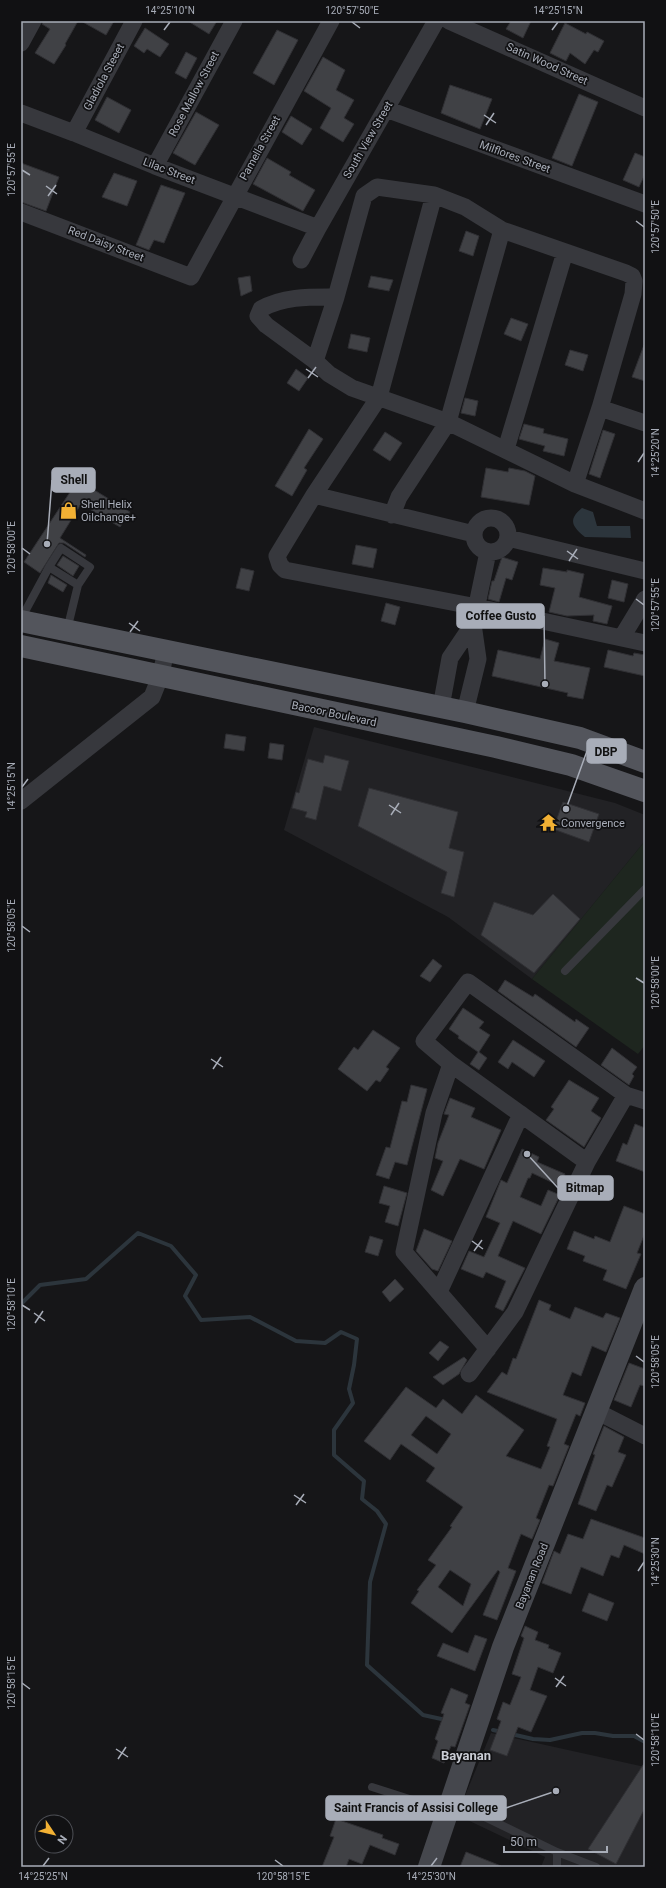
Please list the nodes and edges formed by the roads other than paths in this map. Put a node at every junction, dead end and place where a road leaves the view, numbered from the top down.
1 (134, 21) edge
2 (234, 21) edge
3 (331, 21) edge
4 (436, 21) edge
5 (449, 21) edge
6 (28, 23) edge
7 (21, 43) edge
8 (645, 108) edge
9 (386, 109) junction
10 (21, 113) edge
11 (74, 133) junction
12 (155, 166) junction
13 (234, 195) junction
14 (434, 195) junction
15 (645, 204) edge
16 (21, 212) edge
17 (318, 228) junction
18 (502, 230) junction
19 (565, 252) junction
20 (301, 260) dead end
21 (191, 277) joint
22 (336, 297) junction
23 (315, 361) junction
24 (379, 397) junction
25 (600, 408) junction
26 (448, 422) junction
27 (645, 424) edge
28 (506, 449) junction
29 (575, 484) junction
30 (314, 495) junction
31 (645, 511) edge
32 (392, 515) junction
33 (474, 534) junction
34 (508, 538) junction
35 (488, 552) junction
36 (49, 567) junction
37 (645, 571) edge
38 (78, 585) junction
39 (645, 599) edge
40 (477, 607) junction
41 (21, 620) edge
42 (473, 624) junction
43 (67, 631) junction
44 (622, 637) junction
45 (645, 643) edge
46 (21, 646) edge
47 (166, 652) junction
48 (160, 677) junction
49 (441, 707) junction
50 (465, 712) junction
51 (645, 762) edge
52 (645, 791) edge
53 (21, 801) edge
54 (645, 889) edge
55 (565, 971) dead end
56 (451, 1064) junction
57 (626, 1095) junction
58 (645, 1101) edge
59 (521, 1114) junction
60 (587, 1162) junction
61 (645, 1288) edge
62 (439, 1292) junction
63 (488, 1349) junction
64 (469, 1374) dead end
65 (596, 1411) junction
66 (645, 1436) edge
67 (372, 1787) dead end
68 (449, 1808) junction
69 (557, 1852) junction
70 (429, 1867) edge
71 (556, 1867) edge
72 (596, 1867) edge

1 - 11 street, Gladiola Steeet
2 - 12 street, Rose Mallow Street
3 - 13 street, Pamella Street
4 - 9 street, South View Street
5 - 8 street, Satin Wood Street
6 - 7 street
9 - 15 street, Milflores Street
9 - 17 street, South View Street
10 - 11 street, Lilac Street
11 - 12 street, Lilac Street
12 - 13 street, Lilac Street
13 - 17 street, Lilac Street
13 - 21 street, Pamella Street
14 - 18 street
14 - 22 street
14 - 24 street
16 - 21 street, Red Daisy Street
17 - 20 street, South View Street
18 - 19 street
18 - 26 street
19 - 25 street
19 - 28 street
22 - 23 street
22 - 23 street
23 - 24 street
24 - 26 street
24 - 30 street
25 - 27 street
25 - 29 street
26 - 28 street
26 - 32 street
28 - 29 street
29 - 31 street
30 - 32 street
30 - 40 street
32 - 33 street
33 - 34 street
33 - 35 street
34 - 35 street
34 - 37 street
35 - 40 street
36 - 38 lane
36 - 38 lane
36 - 41 lane
38 - 43 lane
39 - 44 street
40 - 42 street
40 - 44 street
41 - 43 main road
42 - 49 street
42 - 50 street
43 - 47 main road
44 - 45 street
46 - 48 main road, Bacoor Boulevard
47 - 48 street
47 - 49 main road
48 - 52 main road, Bacoor Boulevard
48 - 53 street
49 - 50 main road
50 - 51 main road
54 - 55 lane
56 - 57 street
56 - 59 street
56 - 62 street
57 - 58 street
57 - 60 street
59 - 60 street
59 - 62 street
60 - 63 street
61 - 65 main road, Bayanan Road
62 - 63 street
63 - 64 street
65 - 66 street
65 - 68 main road, Bayanan Road
67 - 68 lane
68 - 69 lane
68 - 70 main road, Bayanan Road
69 - 71 lane
69 - 72 lane

